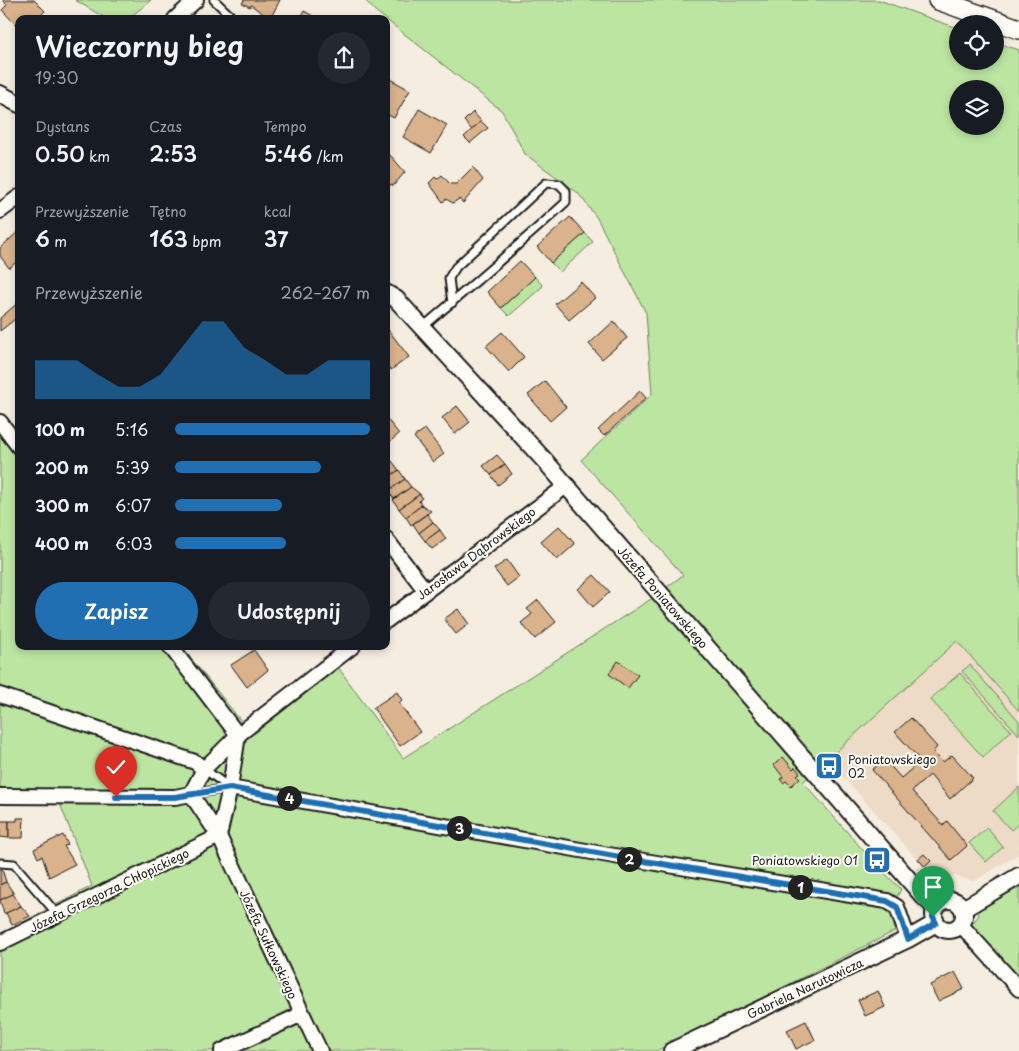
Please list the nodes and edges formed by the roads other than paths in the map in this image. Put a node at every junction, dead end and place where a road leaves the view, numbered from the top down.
1 (196, 0) edge
2 (214, 0) edge
3 (938, 0) edge
4 (179, 15) edge
5 (230, 15) edge
6 (1019, 29) edge
7 (0, 94) edge
8 (15, 102) edge
9 (15, 200) edge
10 (0, 211) edge
11 (390, 295) edge
12 (452, 303) junction
13 (423, 327) junction
14 (0, 422) edge
15 (15, 442) edge
16 (566, 486) junction
17 (390, 544) edge
18 (426, 590) junction
19 (390, 618) edge
20 (173, 650) edge
21 (348, 650) edge
22 (0, 695) edge
23 (238, 735) junction
24 (204, 769) junction
25 (230, 788) junction
26 (191, 794) junction
27 (0, 796) edge
28 (219, 836) junction
29 (0, 863) edge
30 (1019, 876) edge
31 (935, 907) junction
32 (58, 915) junction
33 (962, 917) junction
34 (936, 923) junction
35 (908, 939) junction
36 (0, 943) edge
37 (1019, 989) edge
38 (302, 1014) junction
39 (222, 1051) edge
40 (320, 1051) edge
41 (672, 1051) edge

1 - 4 street
2 - 5 lane
3 - 6 main road
7 - 8 street
9 - 10 street
11 - 13 street, Józefa Poniatowskiego
12 - 12 lane
12 - 13 lane
13 - 16 street, Józefa Poniatowskiego
14 - 15 street
16 - 18 street, Jarosława Dąbrowskiego
16 - 31 street, Józefa Poniatowskiego
17 - 18 street
18 - 19 street, Jarosława Dąbrowskiego
20 - 23 street
21 - 23 street
22 - 24 street
23 - 24 street
23 - 25 street
24 - 25 lane
24 - 26 street
25 - 26 lane
25 - 28 street
25 - 35 street
26 - 27 street
26 - 28 street, Józefa Sułkowskiego
28 - 32 street, Józefa Grzegorza Chłopickiego
28 - 38 street, Józefa Sułkowskiego
29 - 32 lane
30 - 33 street
31 - 33 street
31 - 34 street
32 - 36 street, Józefa Grzegorza Chłopickiego
33 - 34 street
33 - 37 street
34 - 35 street, Gabriela Narutowicza
35 - 41 street, Gabriela Narutowicza
38 - 39 street
38 - 40 street, Józefa Sułkowskiego

